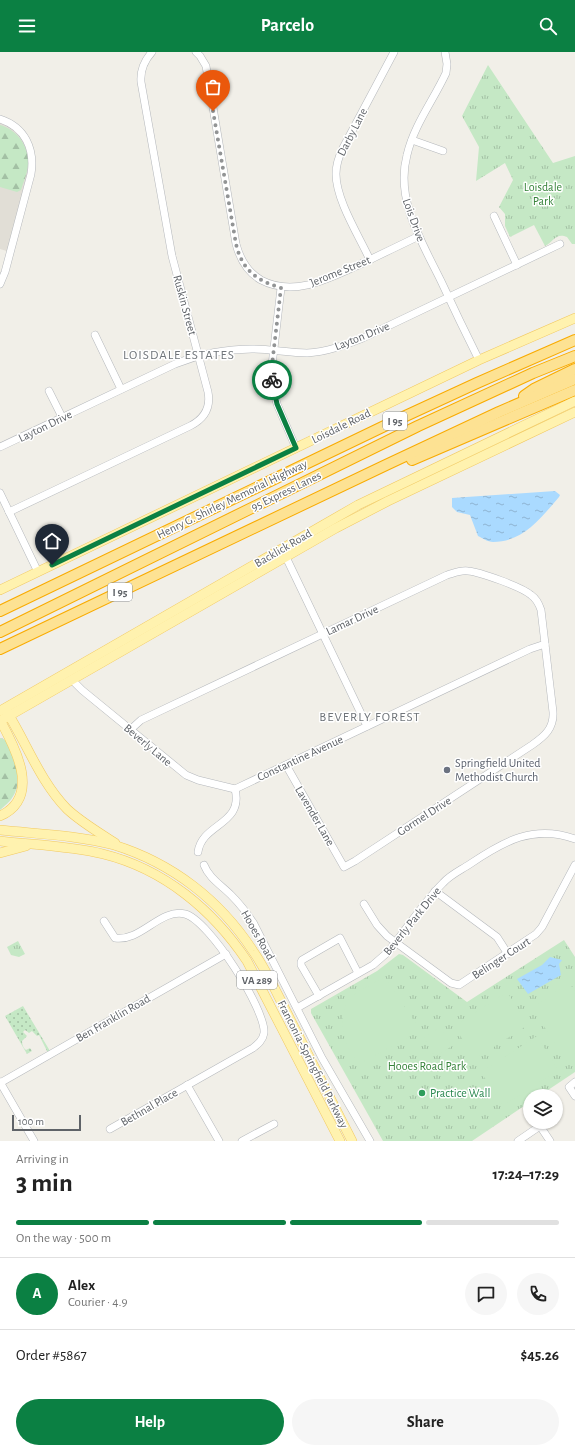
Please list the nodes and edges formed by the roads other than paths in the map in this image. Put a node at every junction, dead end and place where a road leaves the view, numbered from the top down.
1 (152, 52) edge
2 (196, 52) edge
3 (394, 52) edge
4 (445, 52) edge
5 (0, 119) edge
6 (412, 140) junction
7 (443, 152) dead end
8 (494, 216) dead end
9 (419, 236) junction
10 (560, 244) dead end
11 (370, 260) junction
12 (517, 264) junction
13 (0, 284) edge
14 (281, 288) junction
15 (448, 297) junction
16 (575, 318) edge
17 (95, 335) dead end
18 (575, 340) edge
19 (274, 350) junction
20 (199, 356) junction
21 (575, 356) edge
22 (479, 360) junction
23 (575, 369) edge
24 (575, 379) edge
25 (121, 389) junction
26 (575, 390) edge
27 (49, 391) dead end
28 (575, 401) edge
29 (499, 412) junction
30 (575, 412) edge
31 (62, 418) junction
32 (0, 447) edge
33 (296, 448) junction
34 (0, 493) edge
35 (10, 512) junction
36 (267, 522) junction
37 (284, 553) junction
38 (38, 572) junction
39 (0, 590) edge
40 (42, 591) junction
41 (69, 598) junction
42 (0, 605) edge
43 (0, 611) edge
44 (0, 625) edge
45 (0, 632) edge
46 (323, 634) junction
47 (545, 644) junction
48 (0, 649) edge
49 (72, 680) junction
50 (4, 712) edge
51 (0, 720) edge
52 (367, 726) junction
53 (130, 730) junction
54 (286, 765) junction
55 (236, 789) junction
56 (0, 816) edge
57 (0, 830) edge
58 (575, 839) edge
59 (0, 841) edge
60 (32, 844) junction
61 (122, 848) junction
62 (198, 852) dead end
63 (0, 853) edge
64 (204, 865) dead end
65 (575, 865) edge
66 (344, 867) joint
67 (435, 891) junction
68 (364, 904) dead end
69 (104, 921) dead end
70 (396, 943) junction
71 (226, 954) junction
72 (508, 954) junction
73 (358, 973) junction
74 (319, 996) junction
75 (297, 1008) junction
76 (0, 1082) edge
77 (575, 1082) edge
78 (187, 1085) junction
79 (575, 1096) edge
80 (274, 1124) dead end
81 (110, 1129) dead end
82 (533, 1129) edge
83 (542, 1129) edge
84 (34, 1141) edge
85 (220, 1141) edge
86 (242, 1141) edge
87 (340, 1141) edge
88 (352, 1141) edge
89 (370, 1141) edge
90 (518, 1141) edge
91 (550, 1141) edge

1 - 20 street, Ruskin Street
2 - 14 street, Jerome Street
3 - 11 street, Darby Lane
4 - 6 street, Lois Drive
5 - 13 street
6 - 7 street
6 - 9 street, Lois Drive
8 - 12 street
9 - 11 street, Jerome Street
9 - 15 street, Lois Drive
10 - 12 street, Layton Drive
11 - 14 street, Jerome Street
12 - 15 street, Layton Drive
14 - 19 street
15 - 19 street, Layton Drive
15 - 22 street, Lois Drive
16 - 22 main road, Loisdale Road
17 - 25 street
18 - 40 highway, Henry G. Shirley Memorial Highway / I 95
19 - 20 street, Layton Drive
19 - 33 street
20 - 25 street, Layton Drive
20 - 35 street, Ruskin Street
21 - 41 highway, 95 Express Lanes
22 - 33 main road, Loisdale Road
23 - 29 highway
24 - 29 highway, I 95
25 - 31 street, Layton Drive
26 - 36 highway
27 - 31 street
28 - 37 main road, Backlick Road
29 - 36 highway, I 95
30 - 37 main road, Backlick Road
31 - 32 street, Layton Drive
33 - 38 main road, Loisdale Road
34 - 35 street
35 - 38 street
36 - 48 highway, I 95
37 - 46 street
37 - 49 main road, Backlick Road
37 - 50 main road, Backlick Road
38 - 39 main road, Loisdale Road
40 - 42 highway
40 - 43 highway, Henry G. Shirley Memorial Highway / I 95
41 - 44 highway
41 - 45 highway, 95 Express Lanes
46 - 47 street, Lamar Drive
46 - 52 street
46 - 53 street, Lamar Drive
47 - 52 street, Constantine Avenue
47 - 66 street, Gormel Drive
49 - 50 main road, Backlick Road
49 - 53 street, Beverly Lane
50 - 51 main road, Backlick Road
50 - 61 main road
51 - 56 main road
52 - 54 street, Constantine Avenue
53 - 55 street, Beverly Lane
54 - 55 street, Constantine Avenue
54 - 66 street, Lavender Lane
55 - 62 street
57 - 61 main road, Franconia-Springfield Parkway / VA 289
58 - 67 street, Beverly Park Drive
59 - 60 main road, Franconia-Springfield Parkway / VA 289
60 - 63 main road
60 - 87 main road, Franconia-Springfield Parkway / VA 289
61 - 88 main road, Franconia-Springfield Parkway / VA 289
64 - 75 street, Hooes Road
65 - 72 street, Belinger Court
67 - 70 street, Beverly Park Drive
67 - 72 street
68 - 70 street
69 - 71 street, Bethnal Place
70 - 72 street, Belinger Court
70 - 73 street, Beverly Park Drive
71 - 76 street, Ben Franklin Road
71 - 78 street, Bethnal Place
73 - 74 street, Beverly Park Drive
73 - 74 street
74 - 75 street, Beverly Park Drive
75 - 89 street, Hooes Road
76 - 84 street
77 - 79 street
78 - 81 street, Bethnal Place
78 - 85 street, Bethnal Place
80 - 86 street
82 - 90 street
83 - 91 street

